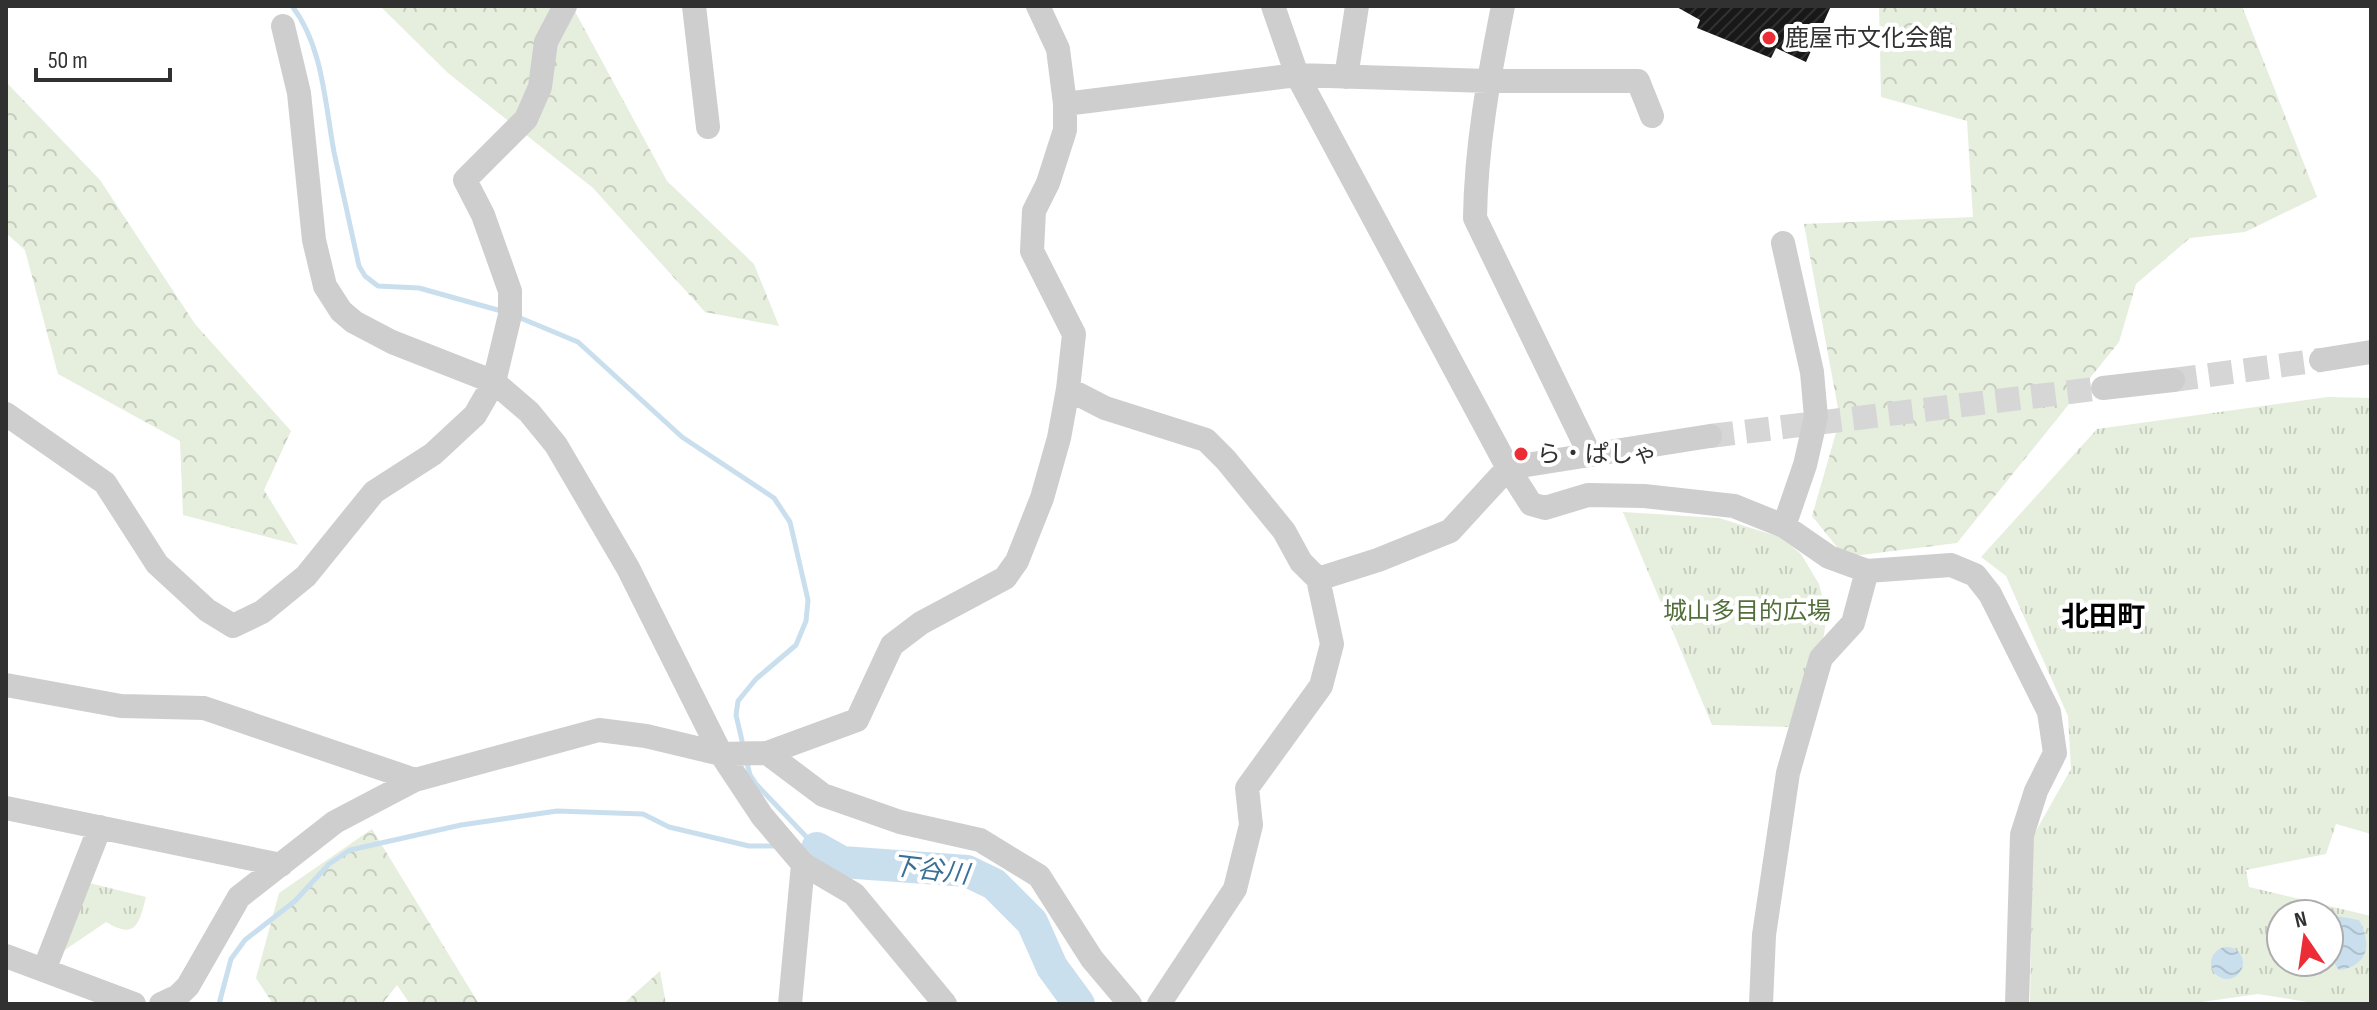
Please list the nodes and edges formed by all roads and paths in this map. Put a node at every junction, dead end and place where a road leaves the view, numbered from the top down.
1 (565, 6) edge
2 (694, 6) edge
3 (1038, 6) edge
4 (1273, 6) edge
5 (1357, 6) edge
6 (1503, 6) edge
7 (283, 26) dead end
8 (1297, 75) junction
9 (1346, 77) junction
10 (1488, 81) junction
11 (1065, 104) junction
12 (1652, 116) dead end
13 (708, 127) dead end
14 (1783, 243) dead end
15 (2371, 352) edge
16 (2321, 360) tunnel mouth
17 (2173, 380) tunnel mouth
18 (494, 382) junction
19 (2103, 388) tunnel mouth
20 (1068, 389) junction
21 (6, 414) edge
22 (1710, 436) tunnel mouth
23 (1590, 455) junction
24 (1508, 468) junction
25 (1784, 526) junction
26 (1867, 571) junction
27 (1318, 579) junction
28 (6, 685) edge
29 (767, 753) junction
30 (721, 754) junction
31 (415, 780) junction
32 (6, 808) edge
33 (100, 827) junction
34 (803, 864) junction
35 (281, 865) junction
36 (6, 956) edge
37 (44, 970) junction
38 (134, 1004) edge
39 (161, 1004) edge
40 (790, 1004) edge
41 (945, 1004) edge
42 (1130, 1004) edge
43 (1159, 1004) edge
44 (1761, 1004) edge
45 (2017, 1004) edge

1 - 18 street
2 - 13 street
3 - 11 street
4 - 8 street
5 - 9 street
6 - 10 street
7 - 18 street
8 - 9 street
8 - 11 street
8 - 24 street
9 - 10 street
10 - 12 street
10 - 23 street
11 - 20 street
14 - 25 street
15 - 16 street
17 - 19 street
18 - 21 street
18 - 30 street
20 - 27 street
20 - 29 street
22 - 23 street
23 - 24 street
24 - 25 street
24 - 27 street
25 - 26 street
26 - 44 street
26 - 45 street
27 - 43 street
28 - 31 street
29 - 30 street
29 - 42 street
30 - 31 street
30 - 34 street
31 - 35 street
32 - 33 street
33 - 35 street
33 - 37 street
34 - 40 street
34 - 41 street
35 - 39 street
36 - 37 street
37 - 38 street

